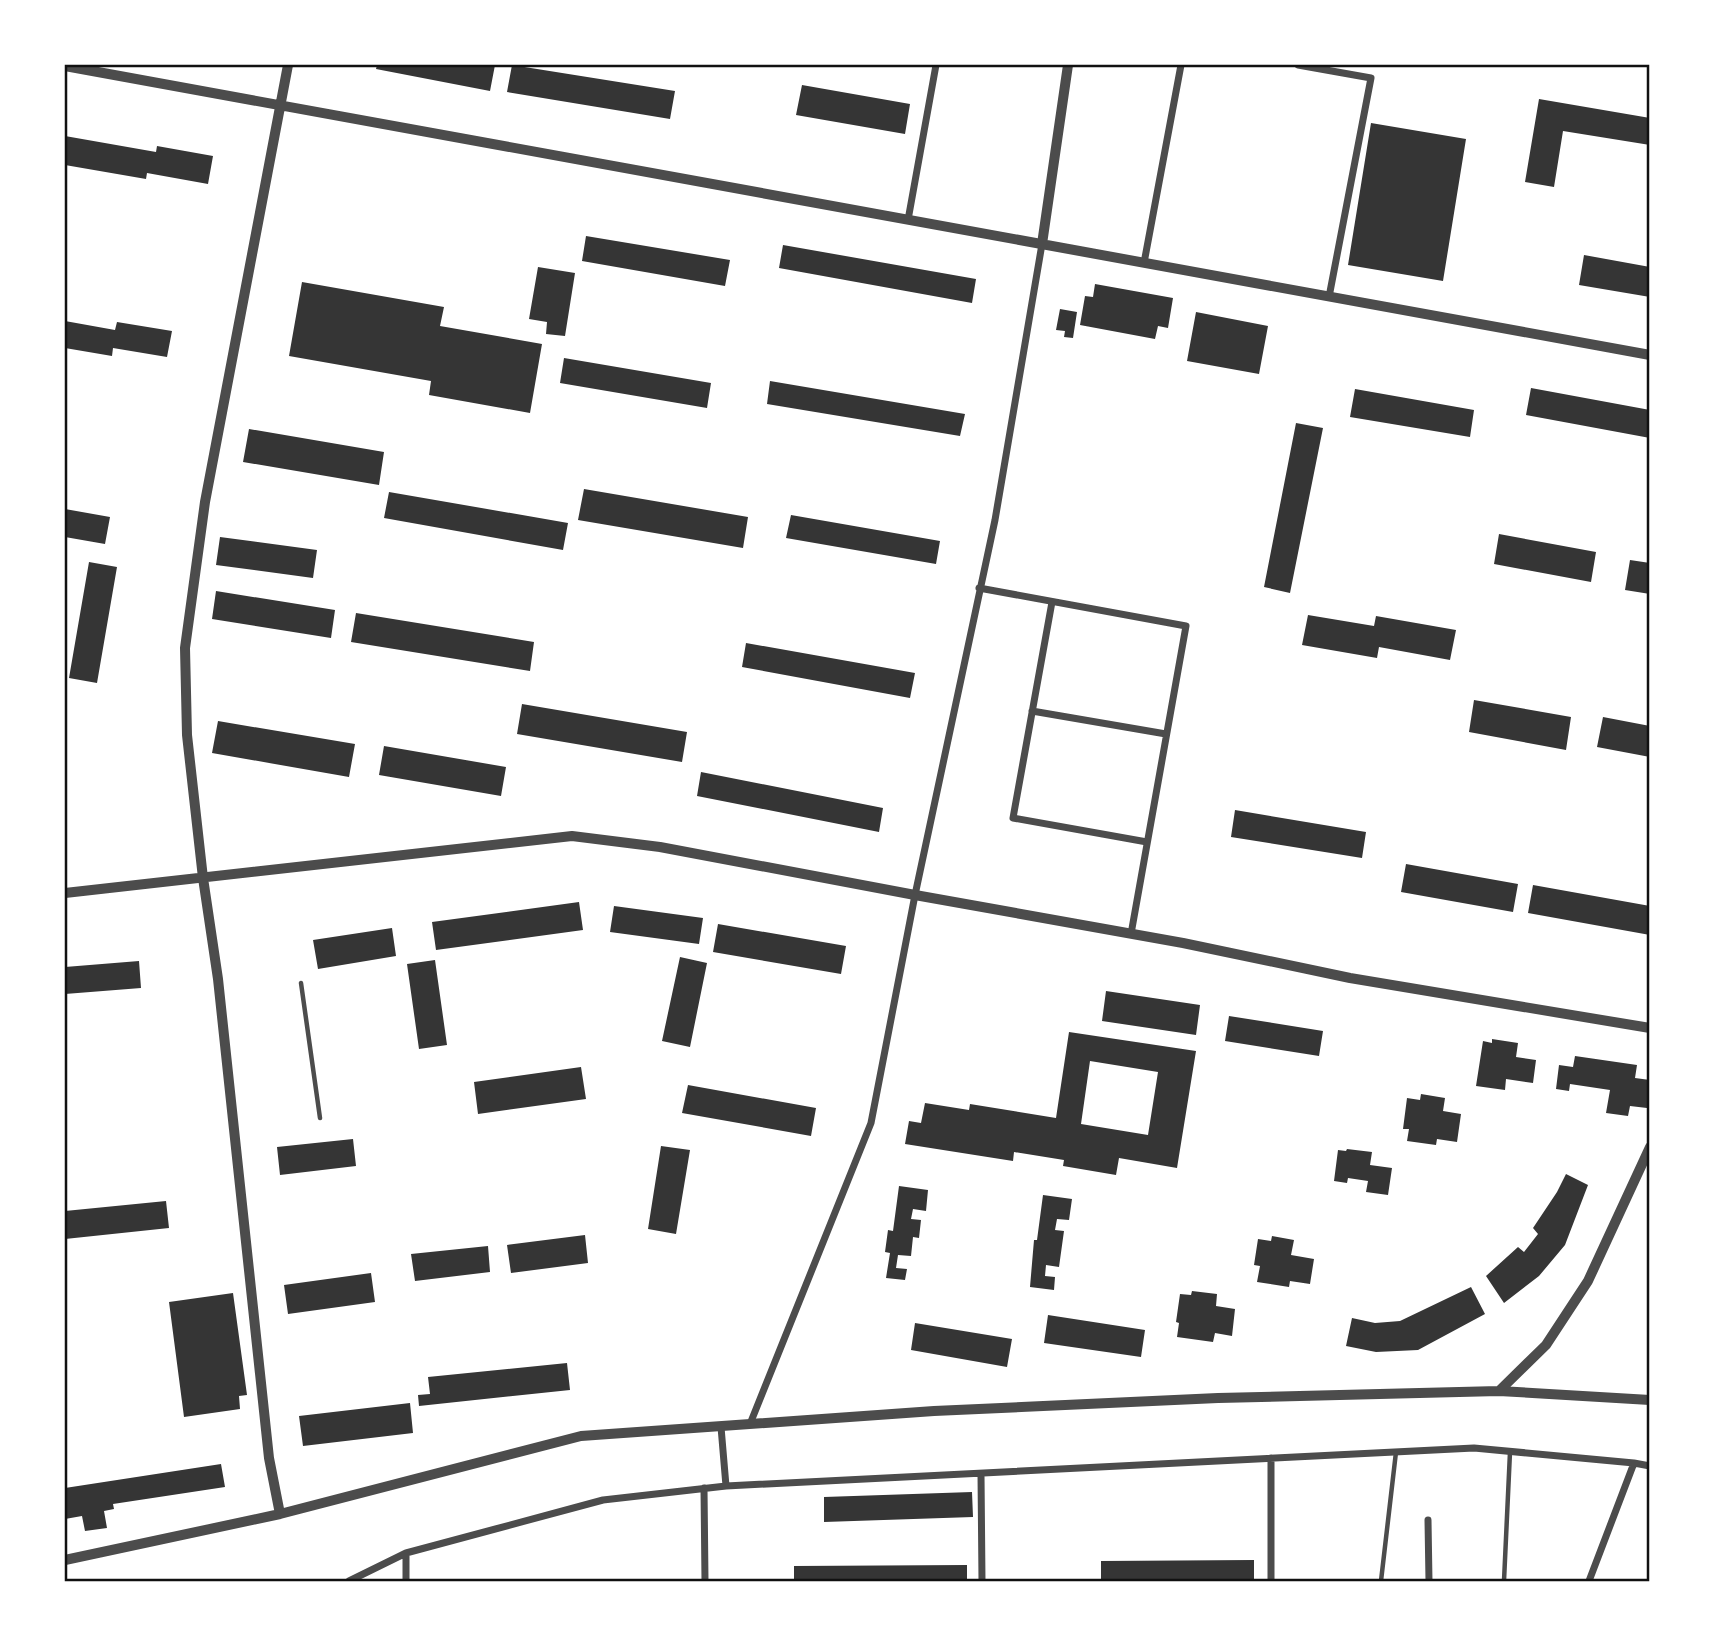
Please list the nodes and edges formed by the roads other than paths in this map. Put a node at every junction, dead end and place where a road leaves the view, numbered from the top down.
1 (288, 65) edge
2 (936, 65) edge
3 (1068, 65) edge
4 (1181, 65) edge
5 (1298, 65) edge
6 (65, 66) edge
7 (280, 106) junction
8 (908, 220) junction
9 (1042, 244) junction
10 (1144, 263) junction
11 (1329, 297) junction
12 (1650, 355) edge
13 (979, 588) junction
14 (1052, 602) junction
15 (1032, 712) junction
16 (1166, 734) junction
17 (1147, 842) junction
18 (202, 878) junction
19 (65, 893) edge
20 (915, 895) junction
21 (1131, 933) junction
22 (301, 983) dead end
23 (1650, 1028) edge
24 (320, 1118) dead end
25 (1650, 1147) edge
26 (1499, 1391) junction
27 (1650, 1400) edge
28 (750, 1424) junction
29 (722, 1427) junction
30 (1396, 1452) junction
31 (1510, 1452) junction
32 (1271, 1458) junction
33 (1634, 1463) junction
34 (1650, 1466) edge
35 (981, 1474) junction
36 (726, 1486) junction
37 (704, 1488) junction
38 (280, 1514) junction
39 (1428, 1520) dead end
40 (406, 1553) junction
41 (65, 1560) edge
42 (349, 1581) edge
43 (407, 1581) edge
44 (705, 1581) edge
45 (982, 1581) edge
46 (1271, 1581) edge
47 (1381, 1581) edge
48 (1429, 1581) edge
49 (1504, 1581) edge
50 (1589, 1581) edge

1 - 7 street
2 - 8 street
3 - 9 street
4 - 10 street
5 - 11 street
6 - 7 street
7 - 8 street
7 - 18 street
8 - 9 street
9 - 10 street
9 - 13 street
10 - 11 street
11 - 12 street
13 - 14 street
13 - 20 street
14 - 15 street
14 - 16 street
15 - 16 street
15 - 17 street
16 - 17 street
17 - 21 street
18 - 19 street
18 - 20 street
18 - 38 street
20 - 21 street
20 - 28 street
21 - 23 street
22 - 24 lane
25 - 26 street
26 - 27 street
26 - 28 street
28 - 29 street
29 - 36 street
29 - 38 street
30 - 31 street
30 - 32 street
30 - 47 lane
31 - 33 street
31 - 49 lane
32 - 35 street
32 - 46 street
33 - 34 street
33 - 50 street
35 - 36 street
35 - 45 street
36 - 37 street
37 - 40 street
37 - 44 street
38 - 41 street
39 - 48 street
40 - 42 street
40 - 43 street

